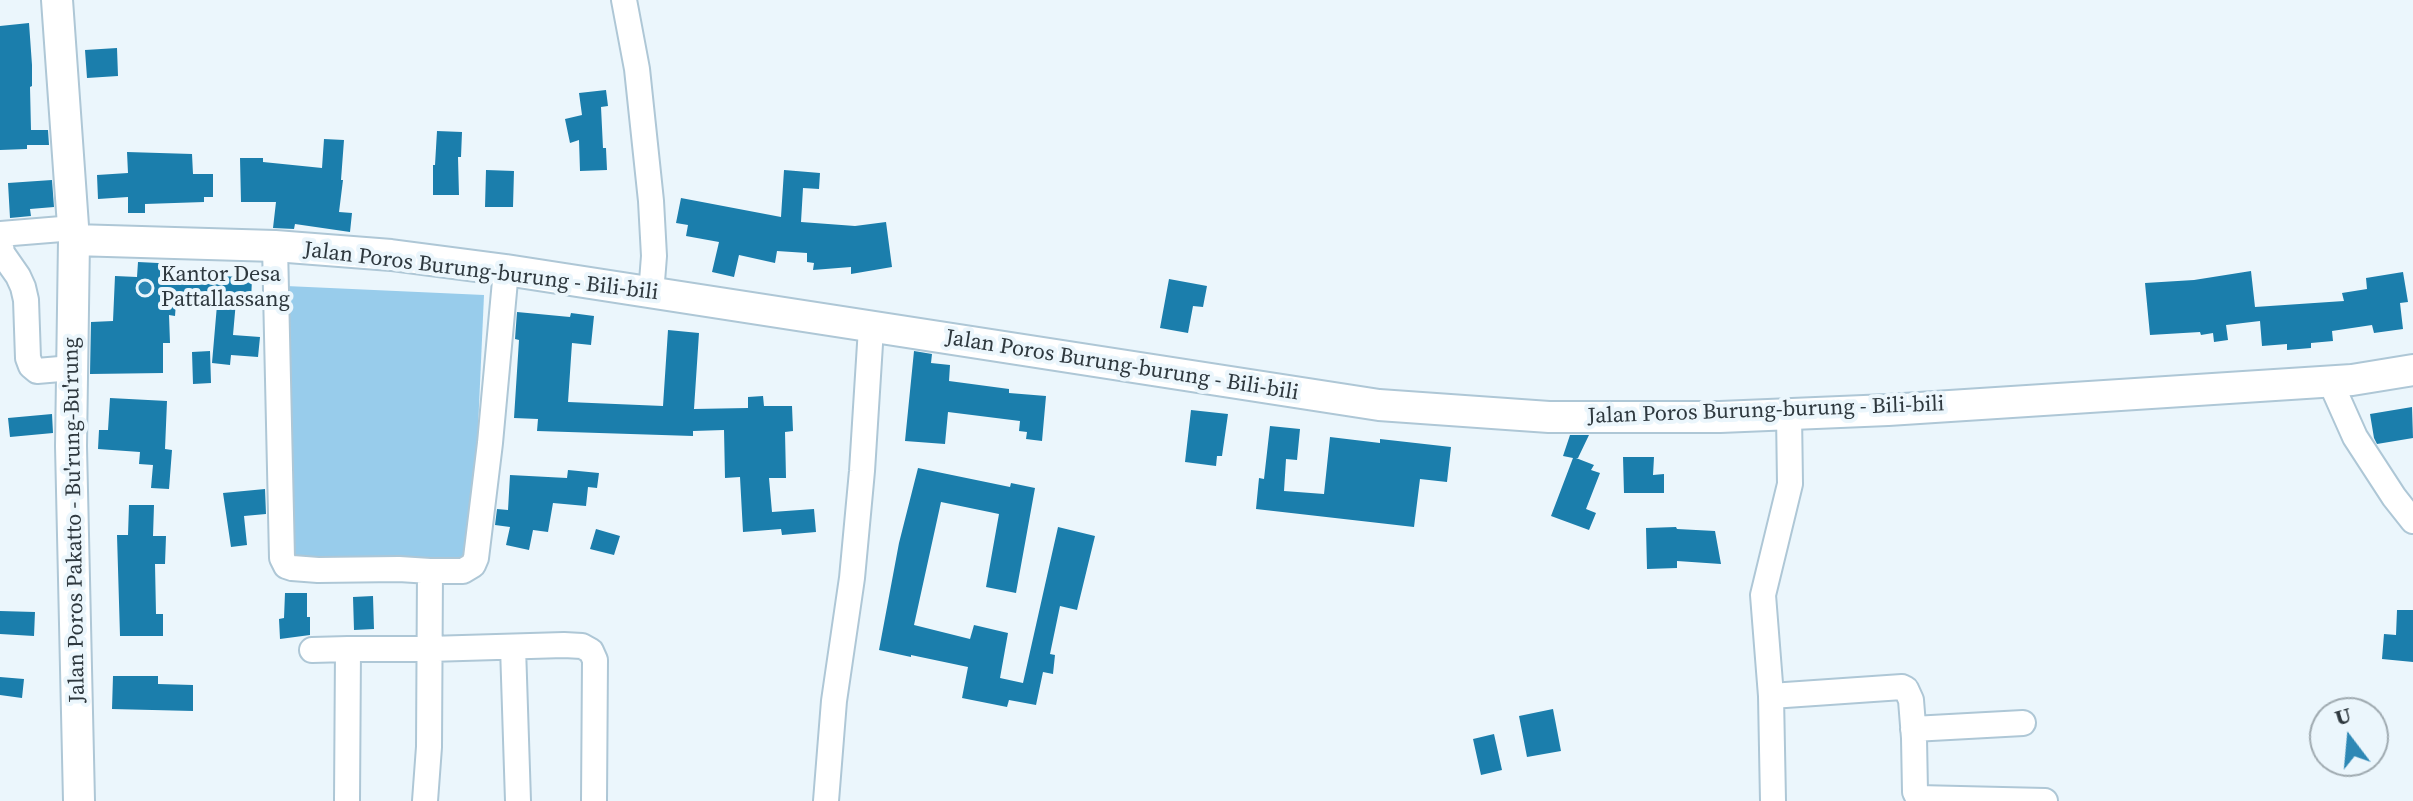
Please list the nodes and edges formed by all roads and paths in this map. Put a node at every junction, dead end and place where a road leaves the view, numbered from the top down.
1 (57, 0) edge
2 (624, 0) edge
3 (74, 234) junction
4 (0, 236) edge
5 (275, 246) junction
6 (506, 270) junction
7 (651, 294) junction
8 (871, 328) junction
9 (72, 368) junction
10 (2413, 370) edge
11 (2330, 381) junction
12 (1789, 414) junction
13 (2413, 521) edge
14 (430, 571) junction
15 (513, 647) junction
16 (348, 649) junction
17 (429, 649) junction
18 (312, 650) dead end
19 (1771, 696) junction
20 (2023, 723) dead end
21 (1913, 729) junction
22 (79, 801) edge
23 (347, 801) edge
24 (425, 801) edge
25 (518, 801) edge
26 (594, 801) edge
27 (826, 801) edge
28 (1773, 801) edge
29 (2045, 801) edge

1 - 3 main road
2 - 7 street
3 - 4 street
3 - 5 main road, Jalan Poros Burung-burung - Bili-bili
3 - 9 main road, Jalan Poros Pakatto - Bu'rung-Bu'rung
4 - 9 street
5 - 6 main road, Jalan Poros Burung-burung - Bili-bili
5 - 14 street
6 - 7 main road, Jalan Poros Burung-burung - Bili-bili
6 - 14 street
7 - 8 main road, Jalan Poros Burung-burung - Bili-bili
8 - 12 main road, Jalan Poros Burung-burung - Bili-bili
8 - 27 street
9 - 22 main road, Jalan Poros Pakatto - Bu'rung-Bu'rung
10 - 11 main road, Jalan Poros Burung-burung - Bili-bili
11 - 12 main road, Jalan Poros Burung-burung - Bili-bili
11 - 13 street
12 - 19 street
14 - 17 street
15 - 17 street
15 - 25 street
15 - 26 street
16 - 17 street
16 - 18 street
16 - 23 street
17 - 24 street
19 - 21 street
19 - 28 street
20 - 21 street
21 - 29 street

